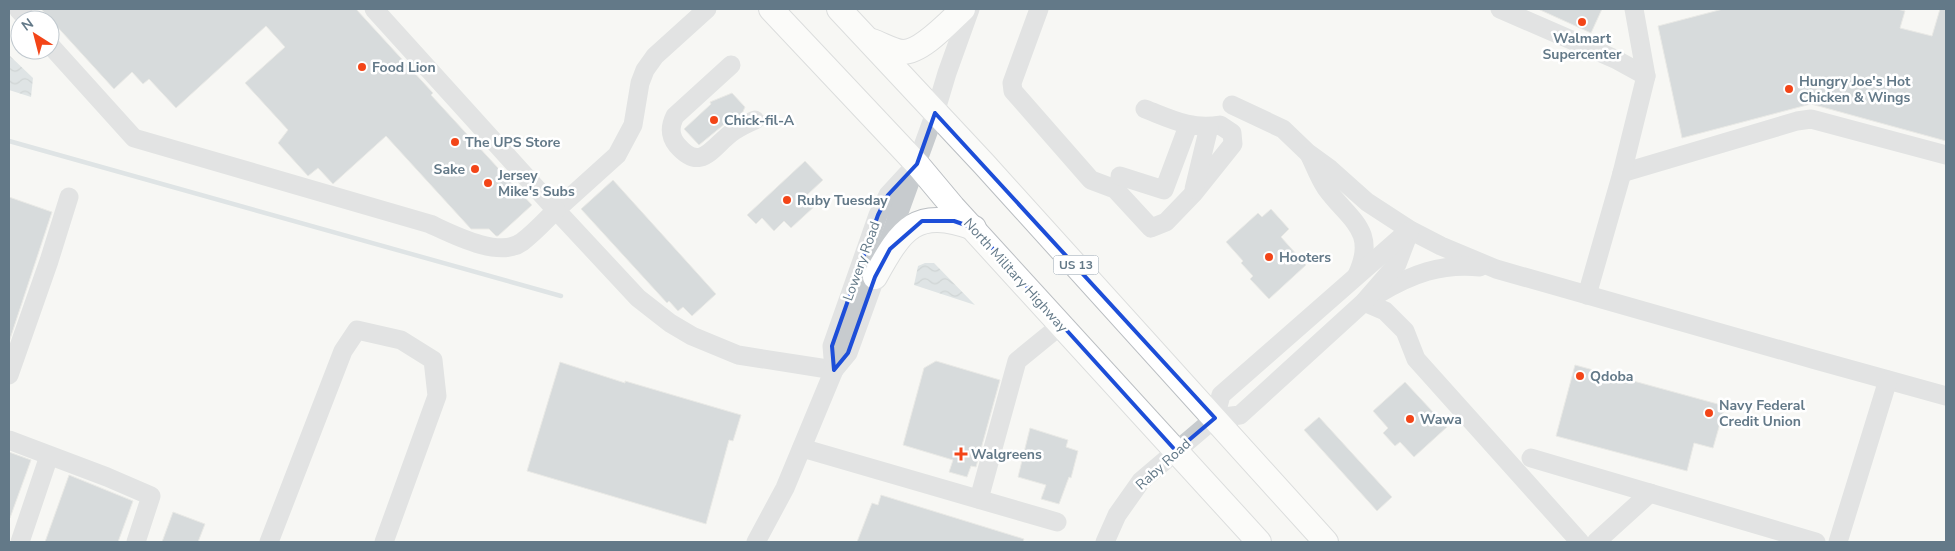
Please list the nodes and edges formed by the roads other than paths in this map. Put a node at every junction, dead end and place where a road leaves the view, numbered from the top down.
1 (374, 9) edge
2 (707, 9) edge
3 (771, 9) edge
4 (839, 9) edge
5 (963, 9) edge
6 (970, 9) edge
7 (1039, 9) edge
8 (1500, 9) edge
9 (1634, 9) edge
10 (868, 39) junction
11 (60, 56) edge
12 (731, 65) dead end
13 (1646, 76) junction
14 (1232, 105) dead end
15 (1145, 109) dead end
16 (935, 113) junction
17 (754, 120) dead end
18 (1188, 126) junction
19 (1209, 127) junction
20 (1308, 153) junction
21 (1946, 156) edge
22 (916, 164) junction
23 (1622, 172) junction
24 (1120, 176) dead end
25 (1193, 194) junction
26 (69, 197) dead end
27 (556, 210) junction
28 (974, 228) junction
29 (1410, 230) junction
30 (1496, 269) junction
31 (875, 277) junction
32 (1355, 279) junction
33 (1587, 294) junction
34 (1364, 302) junction
35 (1062, 325) junction
36 (834, 370) junction
37 (9, 375) edge
38 (1888, 380) junction
39 (1946, 396) edge
40 (1216, 418) junction
41 (9, 440) edge
42 (802, 448) junction
43 (1176, 451) junction
44 (49, 456) junction
45 (1531, 458) dead end
46 (1650, 493) junction
47 (980, 499) junction
48 (1057, 522) dead end
49 (20, 542) edge
50 (136, 542) edge
51 (269, 542) edge
52 (384, 542) edge
53 (756, 542) edge
54 (1105, 542) edge
55 (1259, 542) edge
56 (1326, 542) edge
57 (1580, 542) edge
58 (1596, 542) edge
59 (1816, 542) edge
60 (1838, 542) edge

1 - 27 street
2 - 27 street
3 - 22 main road, North Military Highway
4 - 10 main road, US 13
5 - 10 main road
6 - 16 street, Lowery Road
7 - 25 street
8 - 13 street
9 - 13 street
10 - 16 main road, US 13
11 - 27 street
12 - 17 street
13 - 23 street
14 - 20 street
15 - 18 street
16 - 22 street, Lowery Road
16 - 40 main road, US 13
18 - 19 street
18 - 24 street
19 - 25 street
19 - 25 street
20 - 29 street
20 - 32 street
21 - 23 street
22 - 28 main road, North Military Highway
22 - 31 street, Lowery Road
22 - 36 street, Lowery Road
23 - 33 street
26 - 37 street
27 - 36 street
28 - 31 main road
28 - 35 main road, North Military Highway
29 - 30 street
29 - 32 street
29 - 34 street
30 - 33 street
30 - 34 street
31 - 36 street, Lowery Road
32 - 40 street
33 - 38 street
34 - 40 street
34 - 57 street
35 - 43 main road, North Military Highway
35 - 47 street
36 - 42 street, Lowery Road
38 - 39 street
38 - 60 street
40 - 43 street, Raby Road
40 - 56 main road, US 13
41 - 44 street
42 - 47 street
42 - 53 street, Lowery Road
43 - 54 street, Raby Road
43 - 55 main road, North Military Highway
44 - 49 street
44 - 50 street
45 - 46 street
46 - 58 street
46 - 59 street
47 - 48 street
51 - 52 street

